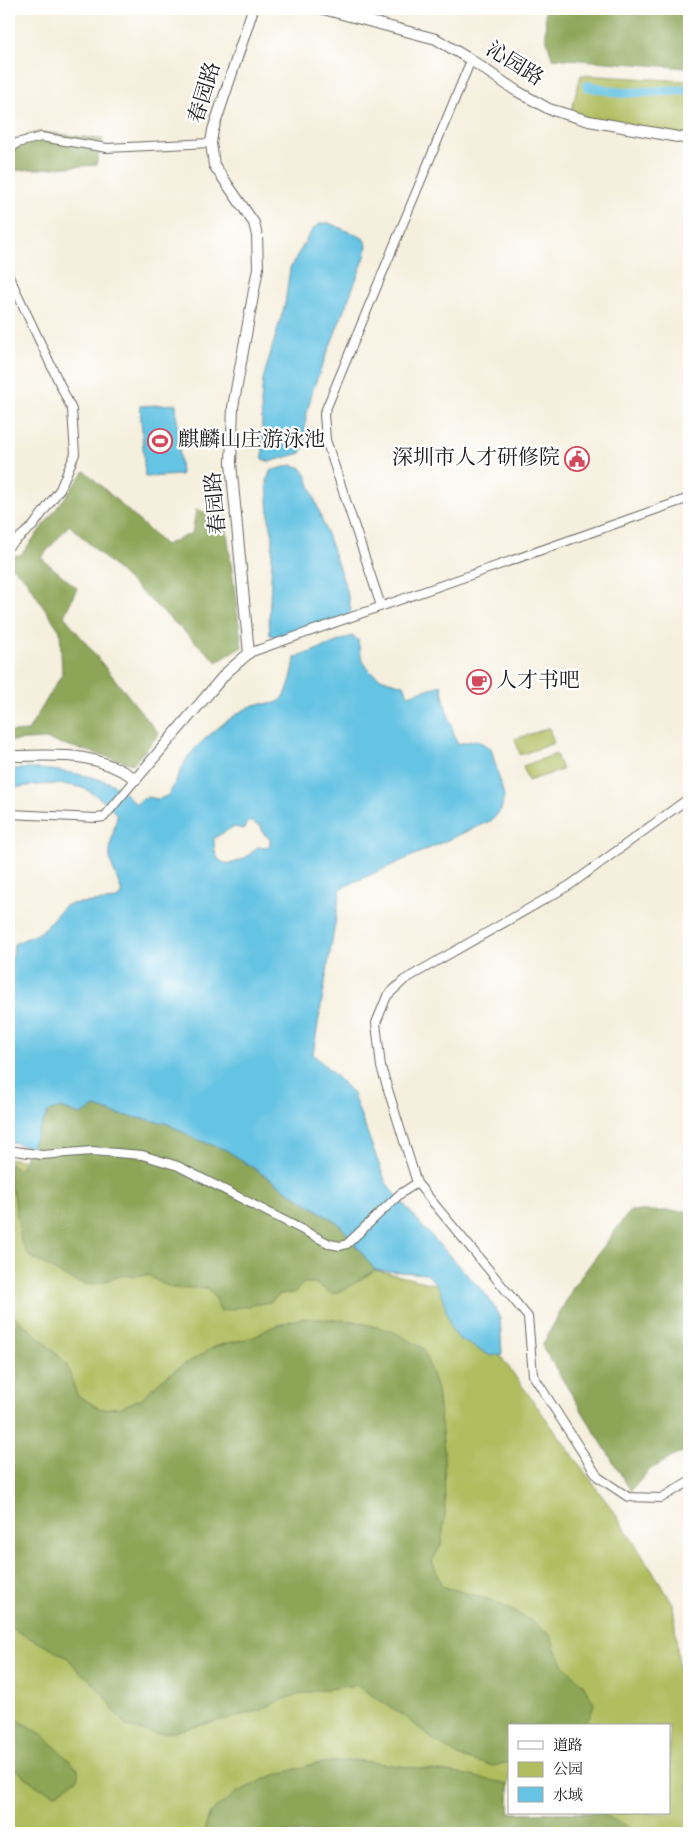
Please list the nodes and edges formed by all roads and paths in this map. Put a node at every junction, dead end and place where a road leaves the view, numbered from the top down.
1 (253, 9) edge
2 (324, 9) edge
3 (471, 60) junction
4 (689, 139) edge
5 (211, 143) junction
6 (9, 151) edge
7 (9, 276) edge
8 (689, 498) edge
9 (9, 546) edge
10 (381, 606) junction
11 (249, 653) junction
12 (9, 756) edge
13 (136, 779) junction
14 (689, 798) edge
15 (9, 814) edge
16 (9, 1150) edge
17 (417, 1183) junction
18 (689, 1482) edge

1 - 5 street, 春园路
2 - 3 street, 沁园路
3 - 4 street, 沁园路
3 - 10 street
5 - 6 street
5 - 11 street, 春园路
7 - 9 street
8 - 10 street
10 - 11 street
11 - 13 street
12 - 13 street
13 - 15 street
14 - 17 street
16 - 17 street
17 - 18 street

